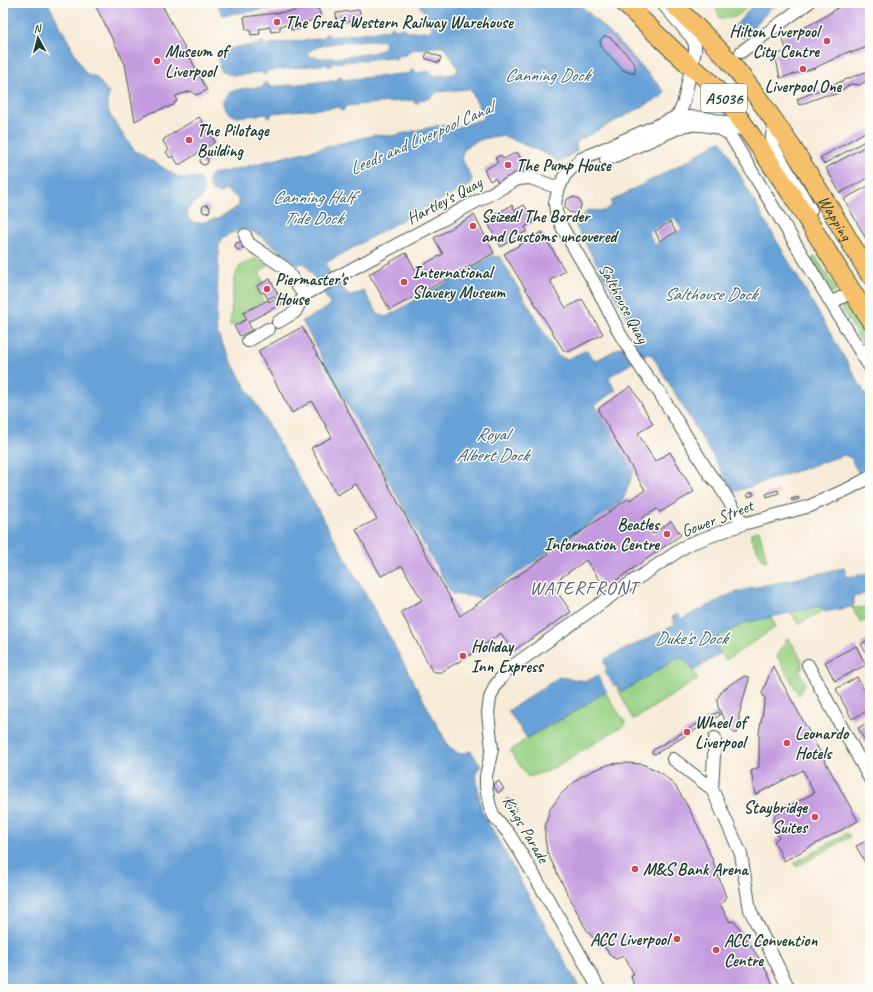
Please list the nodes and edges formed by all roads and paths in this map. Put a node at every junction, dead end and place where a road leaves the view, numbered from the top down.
1 (624, 3) edge
2 (662, 3) edge
3 (672, 3) edge
4 (808, 3) edge
5 (741, 52) dead end
6 (691, 67) junction
7 (674, 118) junction
8 (751, 134) junction
9 (606, 160) dead end
10 (790, 160) junction
11 (801, 187) junction
12 (559, 188) junction
13 (245, 235) dead end
14 (870, 275) edge
15 (307, 294) junction
16 (844, 296) dead end
17 (832, 303) junction
18 (870, 320) edge
19 (278, 322) dead end
20 (268, 329) dead end
21 (248, 341) dead end
22 (866, 350) edge
23 (870, 367) edge
24 (870, 477) edge
25 (743, 524) junction
26 (808, 665) dead end
27 (503, 675) joint
28 (715, 738) dead end
29 (674, 759) dead end
30 (870, 779) edge
31 (712, 789) junction
32 (599, 989) edge
33 (789, 989) edge

1 - 6 highway, A5036
2 - 6 street
3 - 10 highway, A5036
4 - 5 street
6 - 7 street
6 - 8 highway, A5036
7 - 8 street, Salthouse Quay
7 - 12 street, Salthouse Quay
8 - 10 street, Salthouse Quay
8 - 11 highway, A5036
9 - 17 street
10 - 11 highway, A5036
11 - 14 highway, Wapping / A5036
11 - 18 highway, Wapping / A5036
12 - 15 street, Hartley's Quay
12 - 25 street, Salthouse Quay
13 - 15 street
15 - 19 street
16 - 17 street
17 - 22 street
20 - 21 street
22 - 23 street
24 - 25 street, Gower Street
25 - 27 street, Gower Street
26 - 30 street
27 - 32 street, Kings Parade
28 - 31 street
29 - 31 street
31 - 33 street

